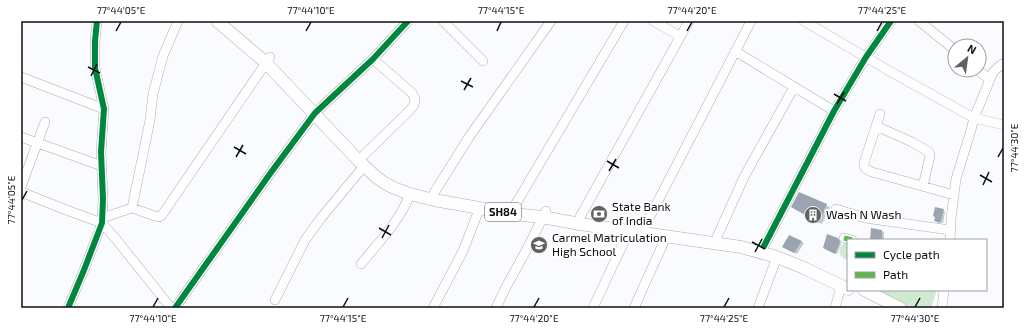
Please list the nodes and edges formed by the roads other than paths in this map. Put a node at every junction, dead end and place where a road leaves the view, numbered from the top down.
1 (97, 21) edge
2 (178, 21) edge
3 (217, 21) edge
4 (228, 21) edge
5 (408, 21) edge
6 (443, 21) edge
7 (551, 21) edge
8 (624, 21) edge
9 (653, 21) edge
10 (688, 21) edge
11 (751, 21) edge
12 (804, 21) edge
13 (891, 21) edge
14 (919, 21) edge
15 (680, 36) junction
16 (947, 44) edge
17 (735, 51) junction
18 (866, 57) junction
19 (267, 59) junction
20 (373, 59) junction
21 (483, 61) dead end
22 (1004, 64) edge
23 (21, 76) edge
24 (987, 78) edge
25 (990, 80) junction
26 (794, 87) junction
27 (104, 109) junction
28 (318, 111) junction
29 (834, 111) junction
30 (880, 114) dead end
31 (974, 118) junction
32 (45, 122) dead end
33 (1004, 125) edge
34 (876, 126) junction
35 (21, 136) edge
36 (38, 143) junction
37 (364, 160) junction
38 (102, 166) junction
39 (923, 186) junction
40 (21, 187) edge
41 (21, 192) edge
42 (434, 193) junction
43 (410, 194) junction
44 (954, 195) junction
45 (514, 206) junction
46 (480, 207) junction
47 (132, 208) junction
48 (836, 209) dead end
49 (544, 214) junction
50 (580, 217) junction
51 (102, 220) junction
52 (645, 226) junction
53 (950, 230) junction
54 (629, 231) junction
55 (666, 237) junction
56 (717, 237) junction
57 (950, 239) edge
58 (764, 246) junction
59 (777, 257) junction
60 (361, 264) dead end
61 (847, 287) edge
62 (854, 291) edge
63 (866, 291) edge
64 (944, 291) edge
65 (274, 300) dead end
66 (68, 308) edge
67 (171, 308) edge
68 (175, 308) edge
69 (433, 308) edge
70 (496, 308) edge
71 (593, 308) edge
72 (634, 308) edge
73 (758, 308) edge
74 (835, 308) edge
75 (885, 308) edge
76 (900, 308) edge
77 (942, 308) edge

1 - 27 street
2 - 47 street
3 - 19 main road, SH84
4 - 19 main road, SH84
5 - 20 street
6 - 21 street
7 - 42 street
8 - 45 street
9 - 15 street
10 - 15 street
11 - 17 street
12 - 18 street
13 - 18 street
14 - 16 street
15 - 50 street
17 - 26 street
17 - 52 street
18 - 29 street
18 - 31 street
19 - 28 main road, SH84
19 - 47 street
20 - 28 street
20 - 37 street
22 - 25 street
23 - 27 street
24 - 25 street
25 - 31 street
26 - 29 street
26 - 56 street
27 - 38 street
28 - 37 main road, SH84
28 - 68 street
29 - 58 street
30 - 34 street
31 - 33 street
31 - 44 street
32 - 36 street
34 - 39 street
34 - 39 street
35 - 36 street
36 - 38 street
36 - 40 street
37 - 42 main road, SH84
37 - 43 main road, SH84
37 - 65 street
38 - 51 street
39 - 44 street
41 - 51 street
42 - 45 main road, SH84
43 - 46 main road, SH84
43 - 60 street
44 - 53 street
45 - 49 main road, SH84
46 - 49 main road, SH84
46 - 69 street
47 - 51 street
48 - 53 street
49 - 50 main road, SH84
49 - 54 main road, SH84
49 - 70 street
50 - 52 main road, SH84
51 - 66 street
51 - 67 street
52 - 56 main road, SH84
53 - 57 street
54 - 55 main road, SH84
54 - 71 street
55 - 59 main road, SH84
55 - 72 street
56 - 58 main road, SH84
58 - 61 main road, SH84
59 - 61 main road, SH84
59 - 73 street
61 - 74 street
62 - 75 main road, SH84
63 - 76 main road
64 - 77 street

